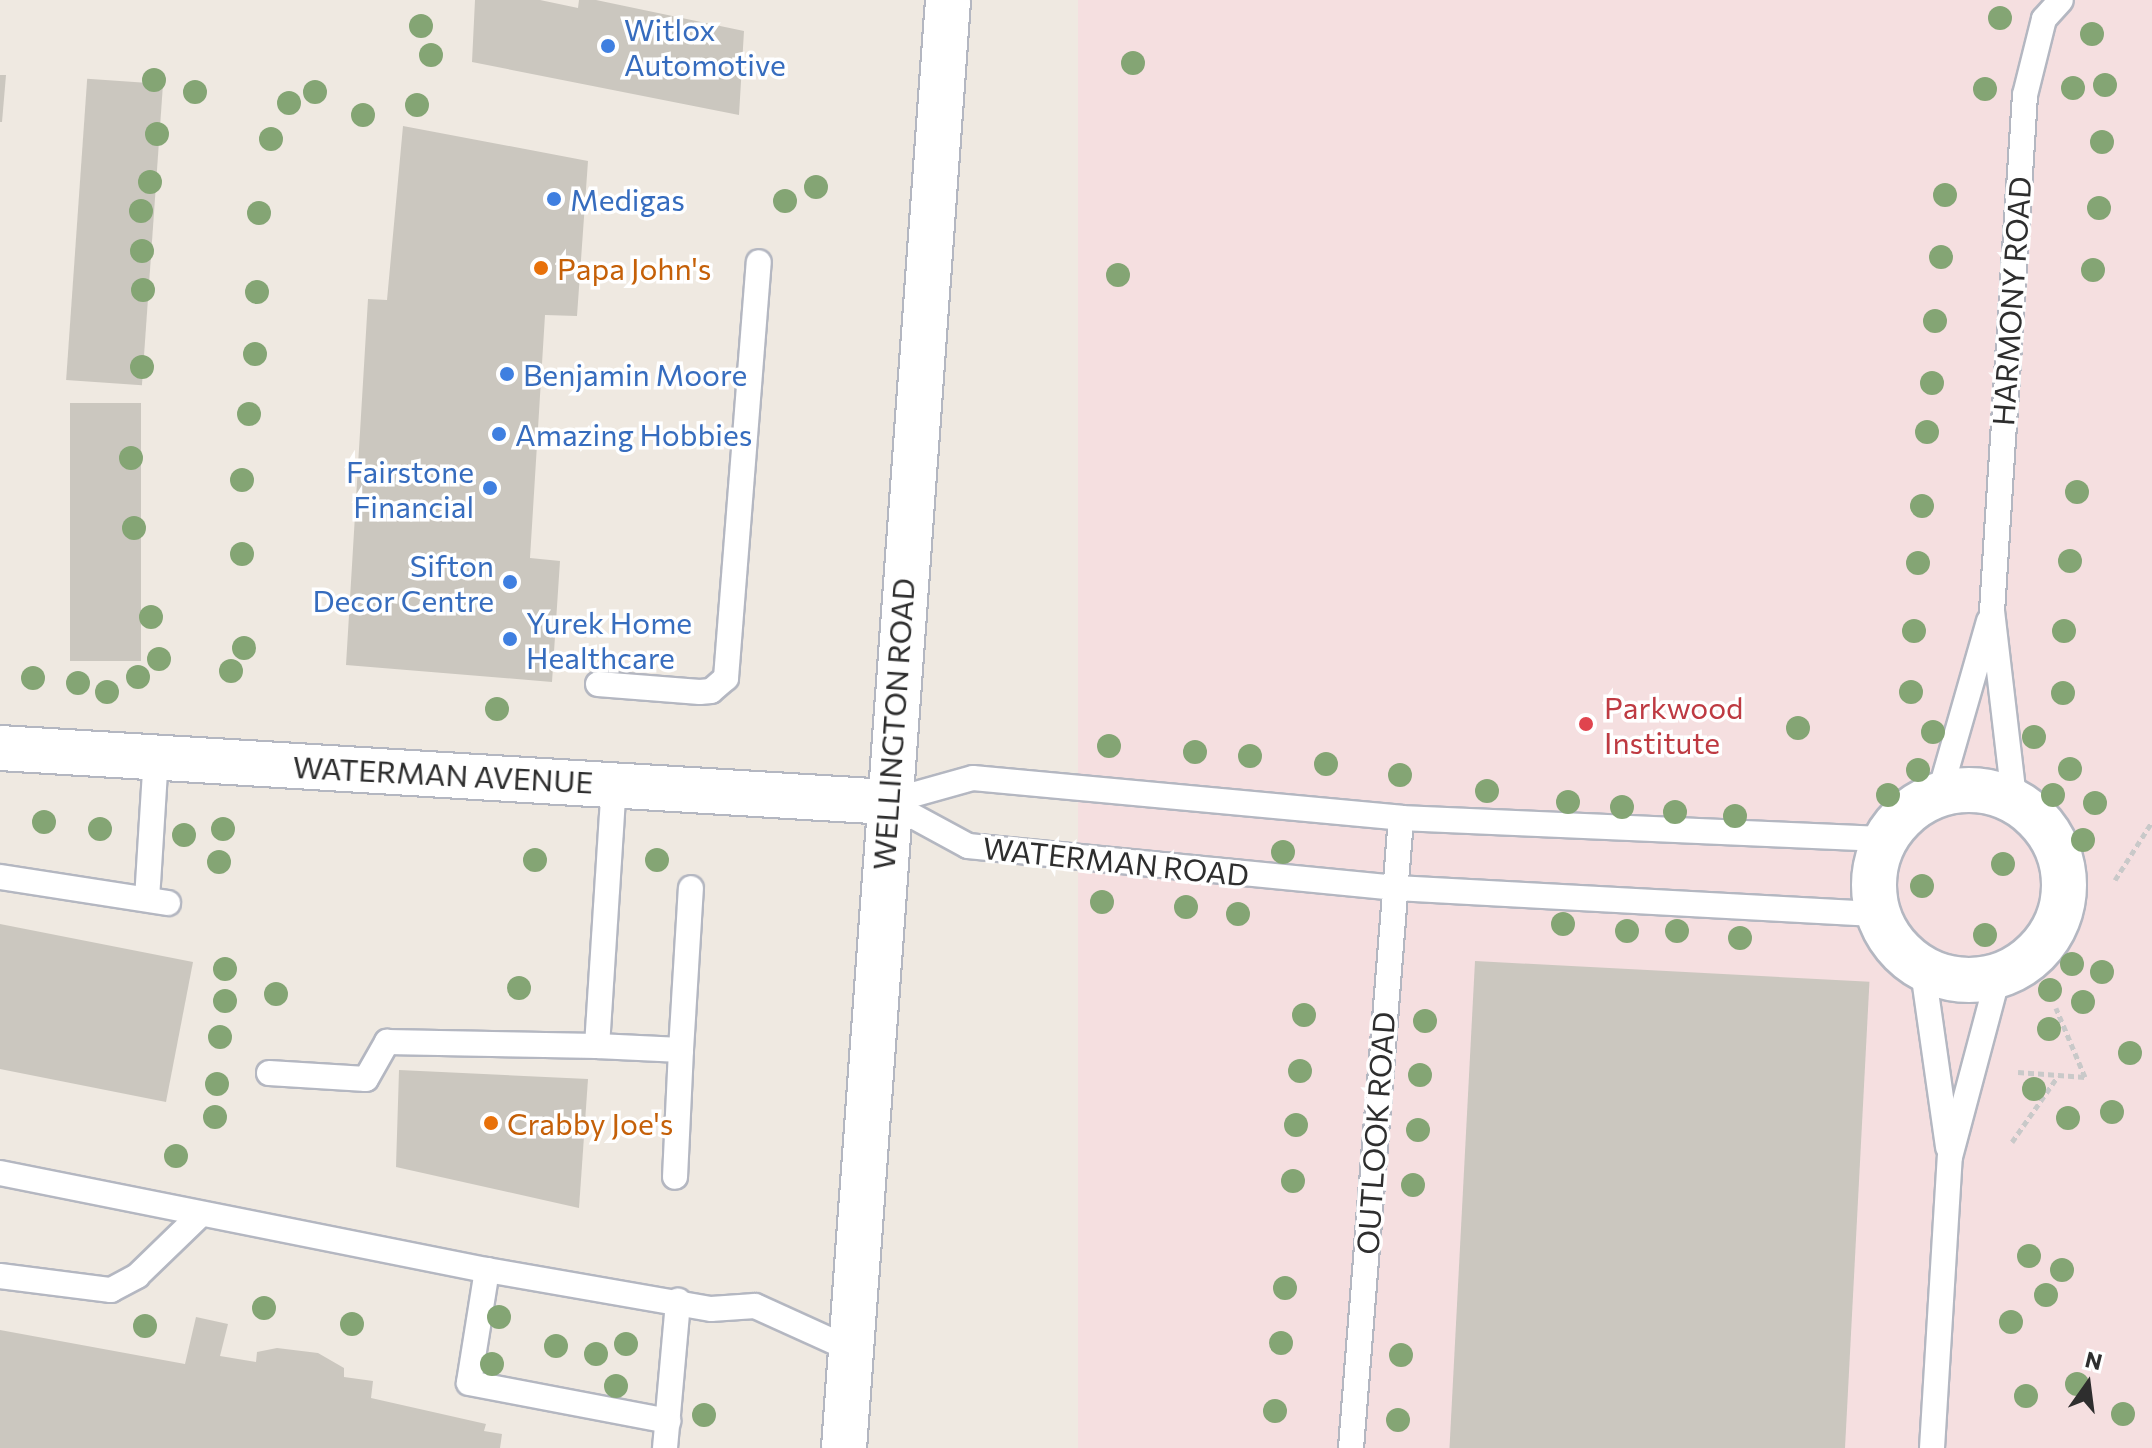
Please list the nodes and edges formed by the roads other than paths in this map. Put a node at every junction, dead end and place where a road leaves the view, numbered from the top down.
1 (948, 0) edge
2 (2061, 0) edge
3 (759, 262) dead end
4 (1992, 611) junction
5 (598, 684) dead end
6 (0, 748) edge
7 (156, 757) junction
8 (614, 784) junction
9 (1940, 792) junction
10 (2014, 798) junction
11 (887, 802) junction
12 (1401, 818) junction
13 (1882, 839) junction
14 (0, 877) edge
15 (691, 888) dead end
16 (1394, 888) junction
17 (1876, 914) junction
18 (1923, 971) junction
19 (1998, 977) junction
20 (597, 1046) junction
21 (681, 1050) junction
22 (269, 1073) dead end
23 (1950, 1157) junction
24 (0, 1173) edge
25 (675, 1177) dead end
26 (200, 1215) junction
27 (487, 1270) junction
28 (0, 1276) edge
29 (678, 1301) junction
30 (850, 1349) junction
31 (668, 1421) junction
32 (665, 1448) edge
33 (844, 1448) edge
34 (1351, 1448) edge
35 (1932, 1448) edge

1 - 11 street, WELLINGTON ROAD
2 - 4 lane, HARMONY ROAD
3 - 5 lane
4 - 9 lane, HARMONY ROAD
4 - 10 lane, HARMONY ROAD
6 - 7 street, WATERMAN AVENUE
7 - 8 street, WATERMAN AVENUE
7 - 14 lane
8 - 11 street, WATERMAN AVENUE
8 - 20 lane
9 - 10 street
9 - 13 street
10 - 19 street
11 - 12 lane
11 - 16 lane, WATERMAN ROAD
11 - 30 street, WELLINGTON ROAD
12 - 13 lane
12 - 16 lane, OUTLOOK ROAD
13 - 17 street
15 - 21 lane
16 - 17 lane, WATERMAN ROAD
16 - 34 lane, OUTLOOK ROAD
17 - 18 street
18 - 19 street
18 - 23 lane
19 - 23 lane
20 - 21 lane
20 - 22 lane
21 - 25 lane
23 - 35 lane
24 - 26 lane
26 - 27 lane
26 - 28 lane
27 - 29 lane
27 - 31 lane
29 - 30 lane
29 - 31 lane
30 - 33 street, WELLINGTON ROAD
31 - 32 lane

